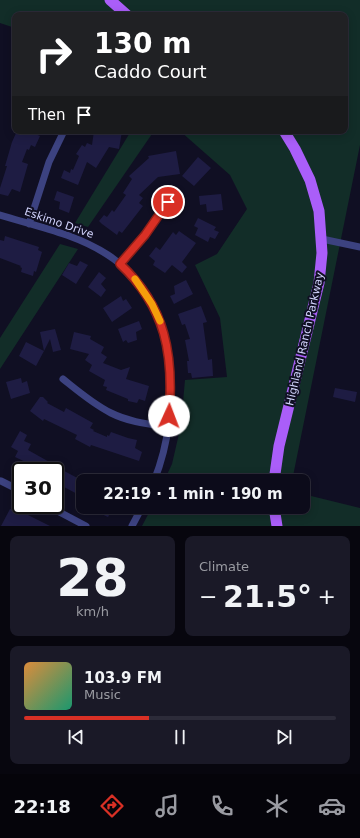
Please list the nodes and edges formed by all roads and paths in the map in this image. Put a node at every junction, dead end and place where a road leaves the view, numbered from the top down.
1 (110, 0) edge
2 (124, 12) edge
3 (63, 134) edge
4 (286, 134) edge
5 (168, 202) dead end
6 (0, 215) edge
7 (29, 224) junction
8 (322, 239) junction
9 (360, 248) edge
10 (120, 264) junction
11 (63, 379) dead end
12 (168, 427) junction
13 (156, 474) edge
14 (275, 474) edge
15 (1, 481) edge
16 (12, 487) edge
17 (63, 514) edge
18 (138, 514) edge
19 (275, 514) edge
20 (86, 526) edge
21 (132, 526) edge
22 (277, 526) edge

1 - 2 main road
3 - 7 street
4 - 8 main road, Highland Ranch Parkway
5 - 10 street
6 - 7 street, Eskimo Drive
7 - 10 street, Eskimo Drive
8 - 9 street
8 - 14 main road, Highland Ranch Parkway
10 - 12 street, Eskimo Drive
11 - 12 street
12 - 13 street, Eskimo Drive
15 - 16 street
17 - 20 street
18 - 21 street
19 - 22 main road

